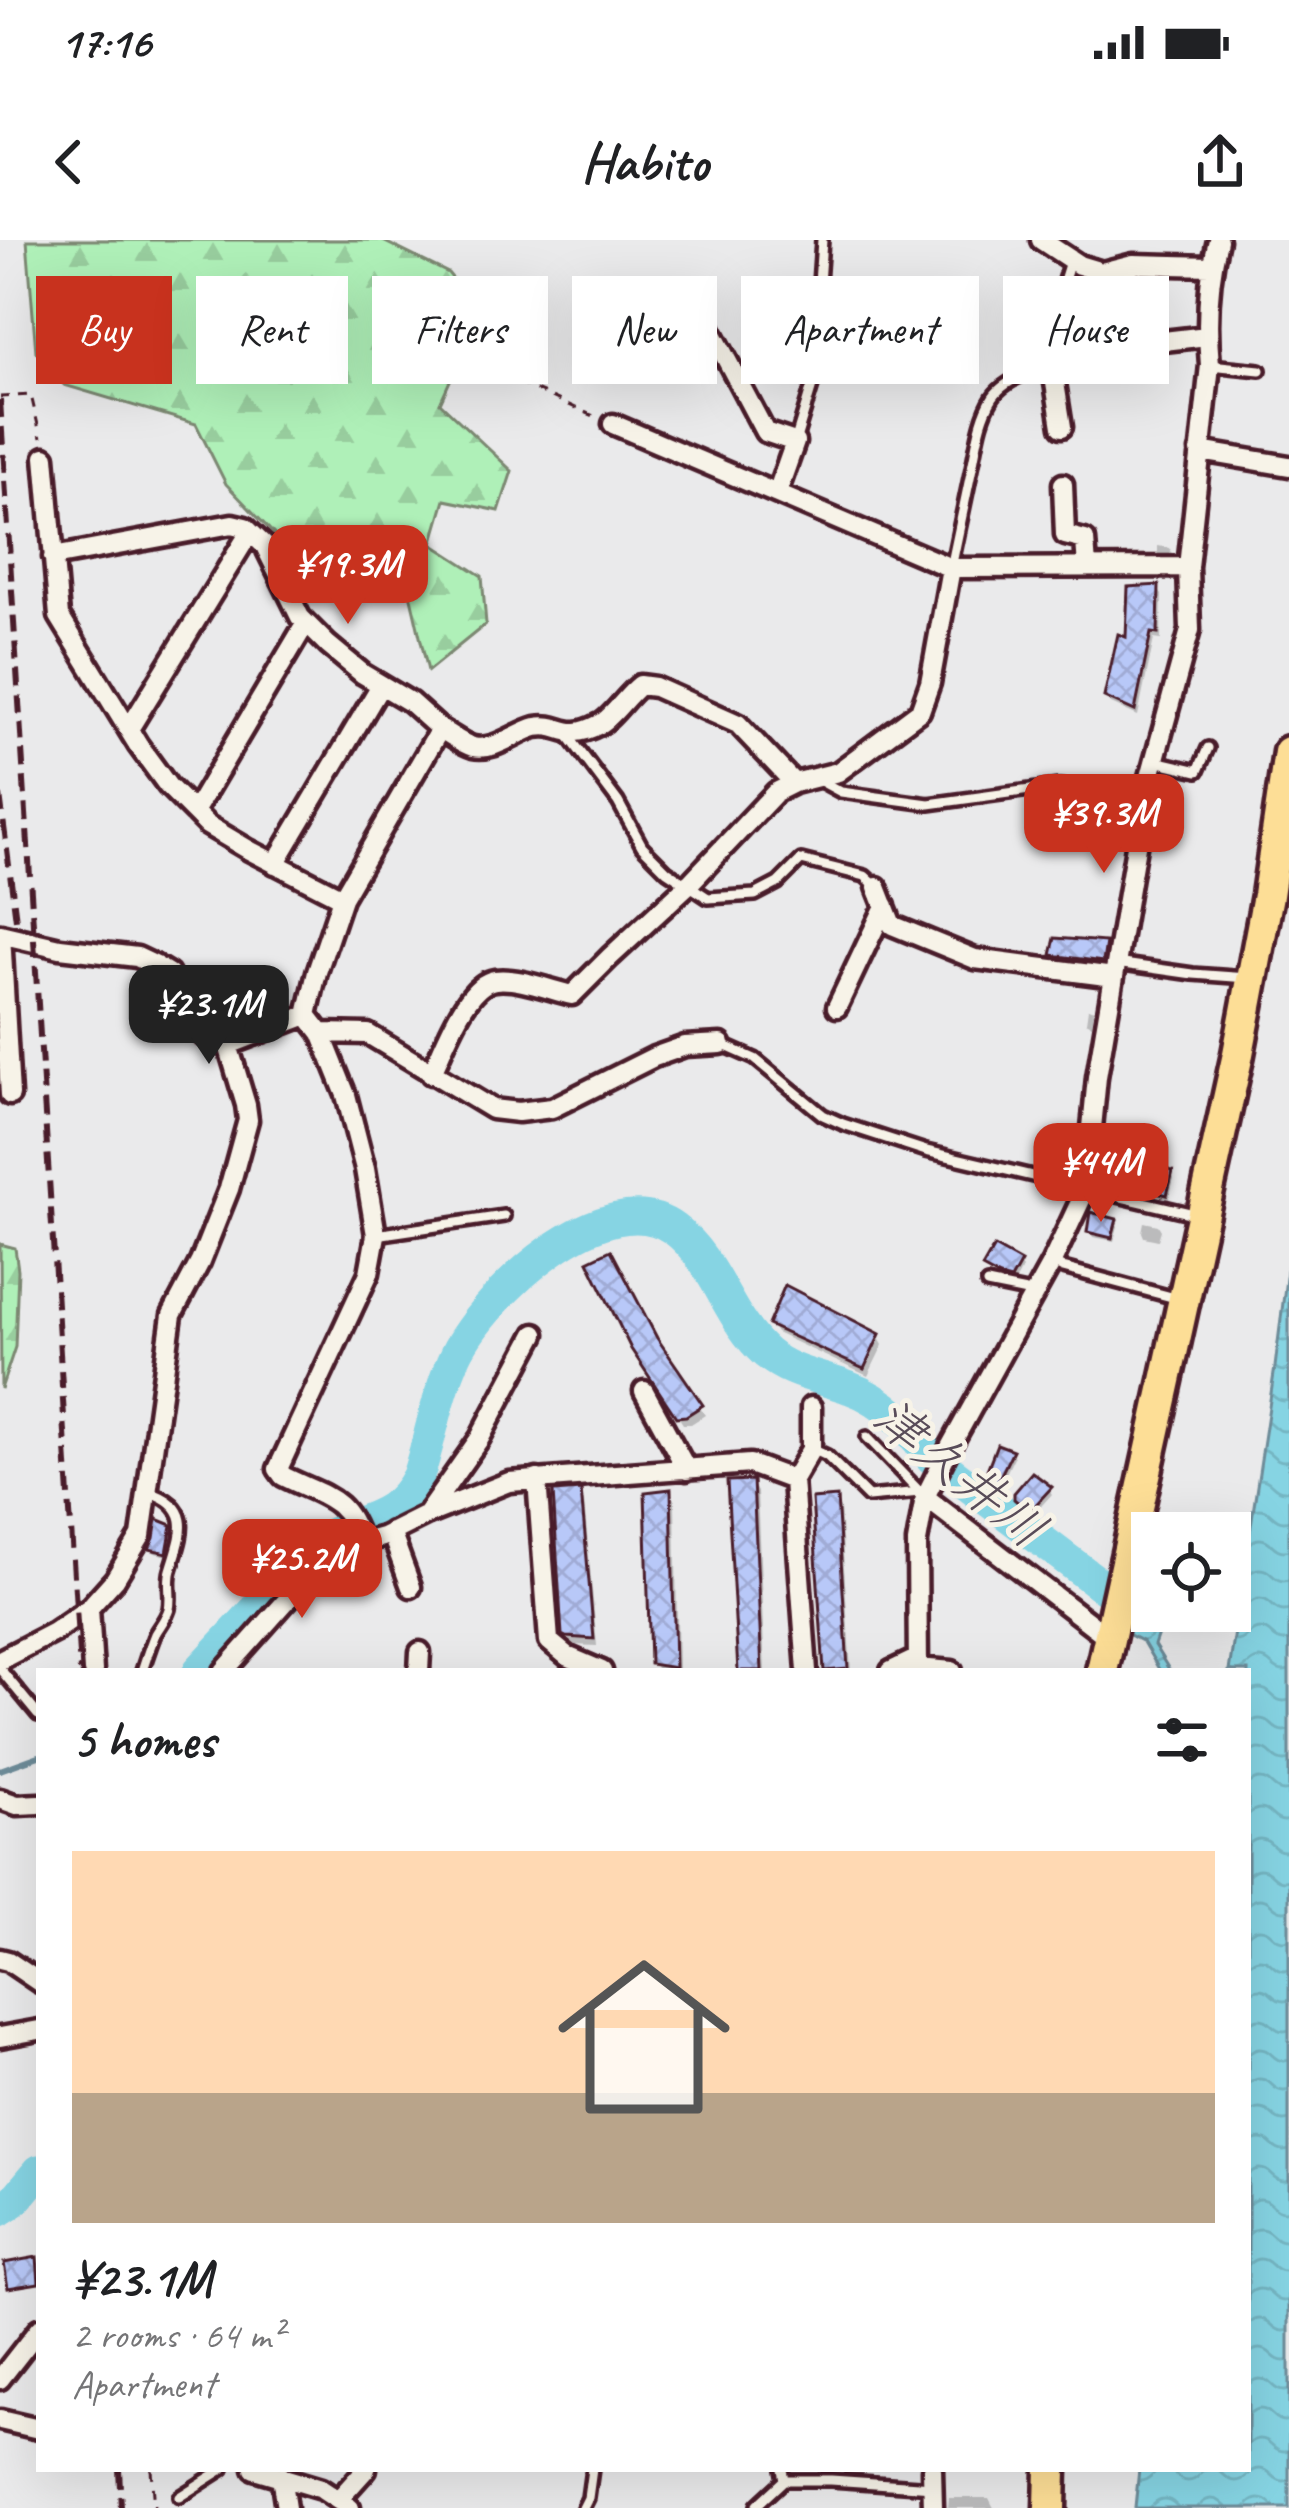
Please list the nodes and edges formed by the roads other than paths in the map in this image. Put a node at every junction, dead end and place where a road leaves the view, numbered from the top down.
1 (822, 240) edge
2 (1041, 240) edge
3 (1218, 240) edge
4 (1071, 260) junction
5 (1211, 266) junction
6 (819, 276) edge
7 (1066, 276) edge
8 (1207, 336) junction
9 (1169, 340) edge
10 (717, 341) edge
11 (1210, 365) junction
12 (1260, 370) dead end
13 (812, 384) edge
14 (1009, 384) edge
15 (1058, 384) edge
16 (614, 425) road end
17 (1062, 428) dead end
18 (794, 442) junction
19 (1200, 451) junction
20 (45, 457) road end
21 (1289, 466) edge
22 (1063, 484) dead end
23 (777, 493) junction
24 (250, 532) junction
25 (53, 557) junction
26 (1087, 567) junction
27 (1188, 567) junction
28 (951, 568) junction
29 (306, 623) junction
30 (381, 685) junction
31 (440, 729) junction
32 (130, 730) junction
33 (567, 734) junction
34 (1208, 748) dead end
35 (1289, 752) edge
36 (1155, 760) junction
37 (818, 779) junction
38 (794, 783) junction
39 (1144, 799) junction
40 (194, 812) junction
41 (275, 864) junction
42 (688, 884) junction
43 (877, 887) joint
44 (342, 898) junction
45 (885, 906) junction
46 (1, 934) edge
47 (1115, 970) junction
48 (1252, 978) junction
49 (837, 1007) dead end
50 (307, 1015) junction
51 (321, 1034) junction
52 (721, 1044) joint
53 (228, 1045) junction
54 (4, 1072) edge
55 (431, 1074) junction
56 (10, 1095) dead end
57 (1088, 1160) junction
58 (1125, 1162) dead end
59 (1086, 1189) junction
60 (504, 1216) dead end
61 (1204, 1216) junction
62 (376, 1234) junction
63 (1052, 1262) junction
64 (987, 1284) dead end
65 (1036, 1294) junction
66 (1186, 1301) junction
67 (536, 1334) dead end
68 (644, 1391) dead end
69 (811, 1407) dead end
70 (867, 1437) dead end
71 (811, 1449) junction
72 (687, 1470) junction
73 (537, 1479) junction
74 (793, 1480) junction
75 (147, 1491) junction
76 (926, 1491) junction
77 (425, 1515) junction
78 (391, 1532) junction
79 (359, 1539) junction
80 (411, 1587) dead end
81 (89, 1608) junction
82 (1109, 1638) junction
83 (0, 1660) edge
84 (564, 1664) edge
85 (918, 1666) edge
86 (93, 1668) edge
87 (143, 1668) edge
88 (227, 1668) edge
89 (807, 1668) edge
90 (1103, 1668) edge
91 (0, 1669) edge
92 (36, 1713) edge
93 (36, 1717) edge
94 (28, 1723) dead end
95 (0, 1799) edge
96 (36, 1804) edge
97 (0, 1960) edge
98 (36, 1980) edge
99 (36, 2031) edge
100 (0, 2037) edge
101 (36, 2333) edge
102 (0, 2379) edge
103 (1, 2420) edge
104 (36, 2427) edge
105 (218, 2472) edge
106 (280, 2472) edge
107 (364, 2472) edge
108 (592, 2472) edge
109 (1051, 2472) edge
110 (783, 2474) edge
111 (933, 2478) edge
112 (179, 2497) dead end
113 (345, 2504) edge
114 (757, 2505) dead end
115 (286, 2508) edge
116 (583, 2508) edge
117 (933, 2508) edge
118 (1050, 2508) edge

1 - 6 lane
2 - 4 street
3 - 5 street
4 - 5 street
4 - 7 lane
5 - 8 street
8 - 9 street
8 - 11 street
10 - 18 street
11 - 12 lane
11 - 19 street
13 - 18 lane
14 - 28 lane
15 - 17 street
16 - 23 street
18 - 23 street
19 - 21 street
19 - 27 street
20 - 25 street
22 - 26 street
23 - 28 street
24 - 25 street
24 - 29 street
24 - 32 street
25 - 32 street
26 - 27 street
26 - 28 street
27 - 36 street
28 - 37 street
29 - 30 street
29 - 40 street
30 - 31 street
30 - 41 street
31 - 33 street
31 - 44 street
32 - 40 street
33 - 38 street
33 - 42 lane
34 - 36 lane
35 - 48 highway
36 - 39 street
37 - 38 street
37 - 39 lane
38 - 42 street
39 - 47 street
40 - 41 street
41 - 44 street
42 - 43 lane
42 - 55 street
43 - 45 street
44 - 50 street
45 - 47 street
45 - 49 street
46 - 53 street
46 - 54 street
47 - 48 lane
47 - 57 street
48 - 61 highway
50 - 51 street
50 - 53 street
51 - 55 street
51 - 62 street
52 - 55 street
52 - 59 lane
53 - 75 street
54 - 56 street
57 - 58 street
57 - 59 street
59 - 61 lane
59 - 63 street
60 - 62 lane
61 - 66 highway
62 - 79 street
63 - 65 street
63 - 66 lane
64 - 65 lane
65 - 76 street
66 - 82 highway
67 - 77 street
68 - 72 street
69 - 71 street
70 - 76 lane
71 - 74 street
71 - 76 lane
72 - 73 street
72 - 74 street
73 - 77 street
73 - 84 street
74 - 89 street
75 - 81 street
75 - 87 lane
76 - 82 street
76 - 85 street
77 - 78 street
78 - 79 street
78 - 80 street
79 - 88 street
81 - 83 street
81 - 86 street
82 - 90 highway
91 - 92 lane
93 - 94 lane
95 - 96 street
97 - 98 street
99 - 100 street
101 - 102 street
103 - 104 street
105 - 112 lane
106 - 113 street
106 - 115 street
107 - 113 street
108 - 116 lane
109 - 118 highway
110 - 111 lane
110 - 114 lane
111 - 117 street

